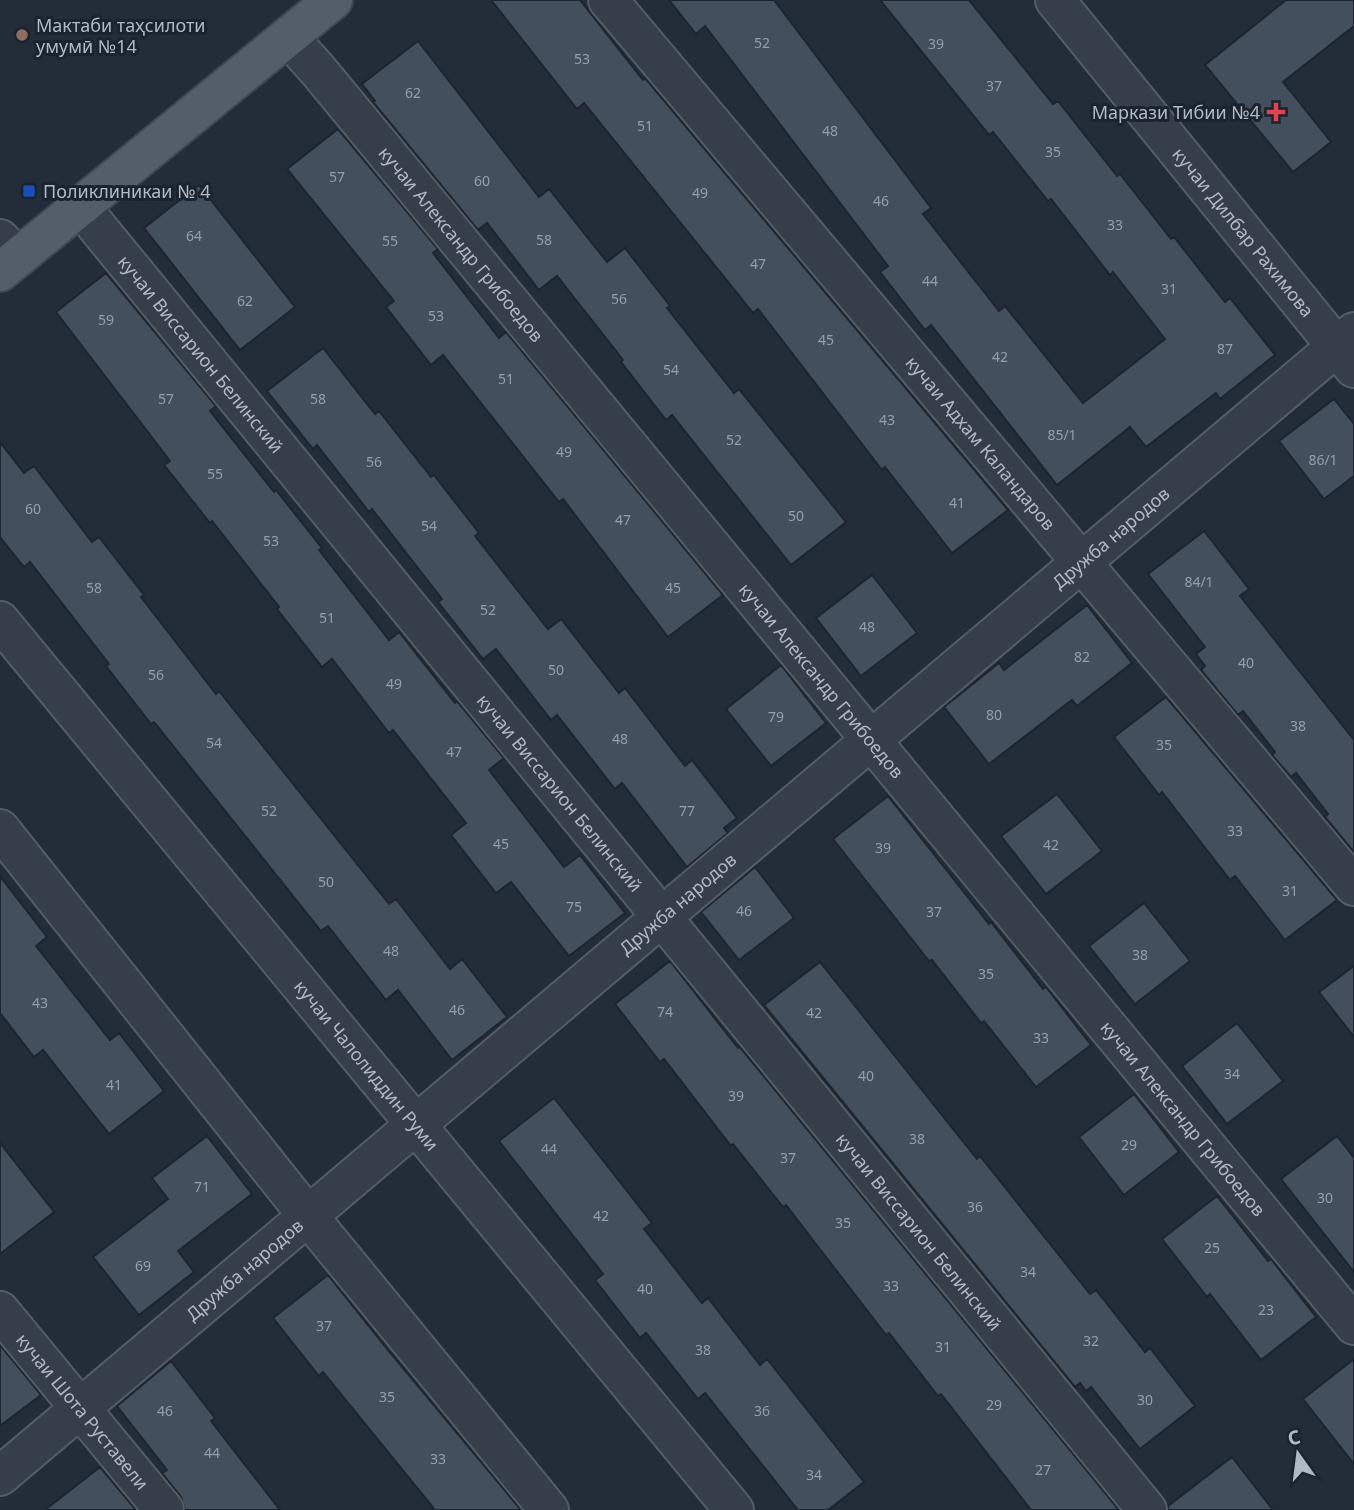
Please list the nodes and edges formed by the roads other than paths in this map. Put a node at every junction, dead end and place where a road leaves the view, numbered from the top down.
1 (333, 0) edge
2 (608, 0) edge
3 (1055, 0) edge
4 (288, 37) junction
5 (80, 206) junction
6 (6, 257) edge
7 (1348, 349) edge
8 (1081, 562) junction
9 (0, 621) edge
10 (871, 740) junction
11 (0, 829) edge
12 (1354, 886) edge
13 (662, 917) junction
14 (416, 1125) junction
15 (308, 1216) junction
16 (0, 1311) edge
17 (1354, 1325) edge
18 (80, 1408) junction
19 (0, 1476) edge
20 (164, 1510) edge
21 (549, 1510) edge
22 (734, 1510) edge
23 (1147, 1510) edge

1 - 4 main road
2 - 8 street, кучаи Адхам Каландаров
3 - 7 street, кучаи Дилбар Рахимова
4 - 5 main road
4 - 10 street, кучаи Александр Грибоедов
5 - 6 main road
5 - 13 street, кучаи Виссарион Белинский
7 - 8 street, Дружба народов
8 - 10 street, Дружба народов
8 - 12 street, кучаи Адхам Каландаров
9 - 14 street, кучаи Чалолиддин Руми
10 - 13 street, Дружба народов
10 - 17 street, кучаи Александр Грибоедов
11 - 15 street
13 - 14 street, Дружба народов
13 - 23 street, кучаи Виссарион Белинский
14 - 15 street, Дружба народов
14 - 22 street, кучаи Чалолиддин Руми
15 - 18 street, Дружба народов
15 - 21 street
16 - 18 street, кучаи Шота Руставели
18 - 19 street, Дружба народов
18 - 20 street, кучаи Шота Руставели

